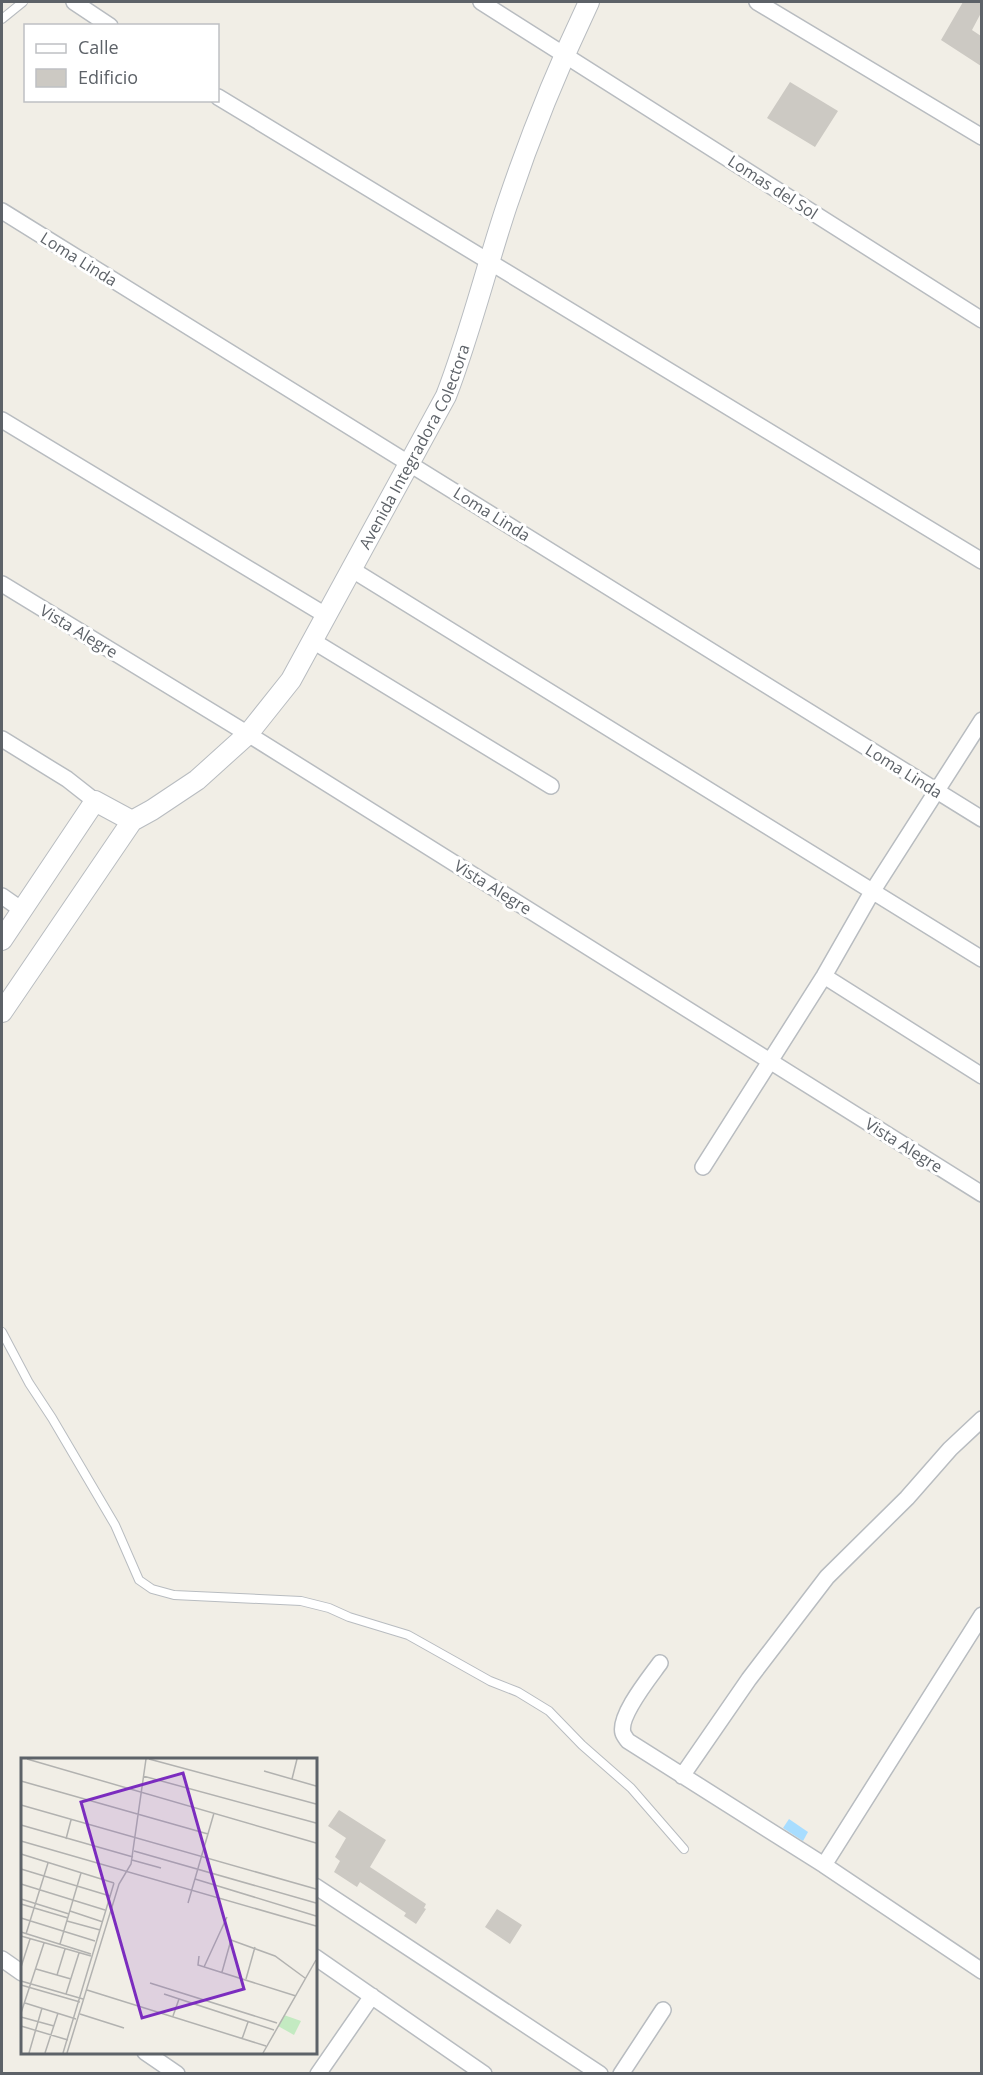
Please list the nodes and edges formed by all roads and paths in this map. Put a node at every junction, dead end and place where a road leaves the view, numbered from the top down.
1 (23, 2) edge
2 (74, 2) edge
3 (481, 2) edge
4 (589, 2) edge
5 (757, 2) edge
6 (2, 19) edge
7 (107, 24) edge
8 (565, 53) junction
9 (219, 98) edge
10 (981, 137) edge
11 (2, 211) edge
12 (489, 260) junction
13 (981, 320) edge
14 (2, 420) edge
15 (410, 464) junction
16 (981, 561) edge
17 (351, 569) junction
18 (2, 584) edge
19 (327, 616) junction
20 (313, 641) junction
21 (981, 720) edge
22 (248, 734) junction
23 (2, 739) edge
24 (551, 786) dead end
25 (936, 791) junction
26 (94, 801) junction
27 (981, 819) edge
28 (132, 821) junction
29 (873, 892) junction
30 (2, 896) edge
31 (22, 910) junction
32 (2, 940) edge
33 (981, 959) edge
34 (824, 976) junction
35 (2, 1012) edge
36 (770, 1060) junction
37 (981, 1076) edge
38 (703, 1167) dead end
39 (981, 1194) edge
40 (2, 1332) edge
41 (981, 1419) edge
42 (981, 1615) edge
43 (660, 1664) dead end
44 (682, 1776) junction
45 (684, 1849) dead end
46 (825, 1865) junction
47 (316, 1887) edge
48 (316, 1958) edge
49 (2, 1959) edge
50 (21, 1971) edge
51 (981, 1971) edge
52 (372, 1996) junction
53 (663, 2010) dead end
54 (148, 2054) edge
55 (177, 2073) edge
56 (318, 2073) edge
57 (484, 2073) edge
58 (600, 2073) edge
59 (621, 2073) edge

1 - 6 lane
2 - 7 street
3 - 8 street, Lomas del Sol
4 - 8 street, Avenida Integradora Colectora
5 - 10 street
8 - 12 street, Avenida Integradora Colectora
8 - 13 street, Lomas del Sol
9 - 12 street
11 - 15 street, Loma Linda
12 - 15 street, Avenida Integradora Colectora
12 - 16 street
14 - 19 street
15 - 17 street, Avenida Integradora Colectora
15 - 25 street, Loma Linda
17 - 19 street, Avenida Integradora Colectora
17 - 29 street
18 - 22 street, Vista Alegre
19 - 20 street, Avenida Integradora Colectora
20 - 22 street, Avenida Integradora Colectora
20 - 24 street
21 - 25 street
22 - 28 street, Avenida Integradora Colectora
22 - 36 street, Vista Alegre
23 - 26 street
25 - 27 street, Loma Linda
25 - 29 street
26 - 28 street
26 - 31 street
28 - 35 street, Avenida Integradora Colectora
29 - 33 street
29 - 34 street
30 - 31 street
31 - 32 street
34 - 36 street
34 - 37 street
36 - 38 street
36 - 39 street, Vista Alegre
40 - 45 lane
41 - 44 street
42 - 46 street
43 - 44 street
44 - 46 street
46 - 51 street
47 - 58 street
48 - 52 street
49 - 50 street
52 - 56 street
52 - 57 street
53 - 59 street
54 - 55 street

